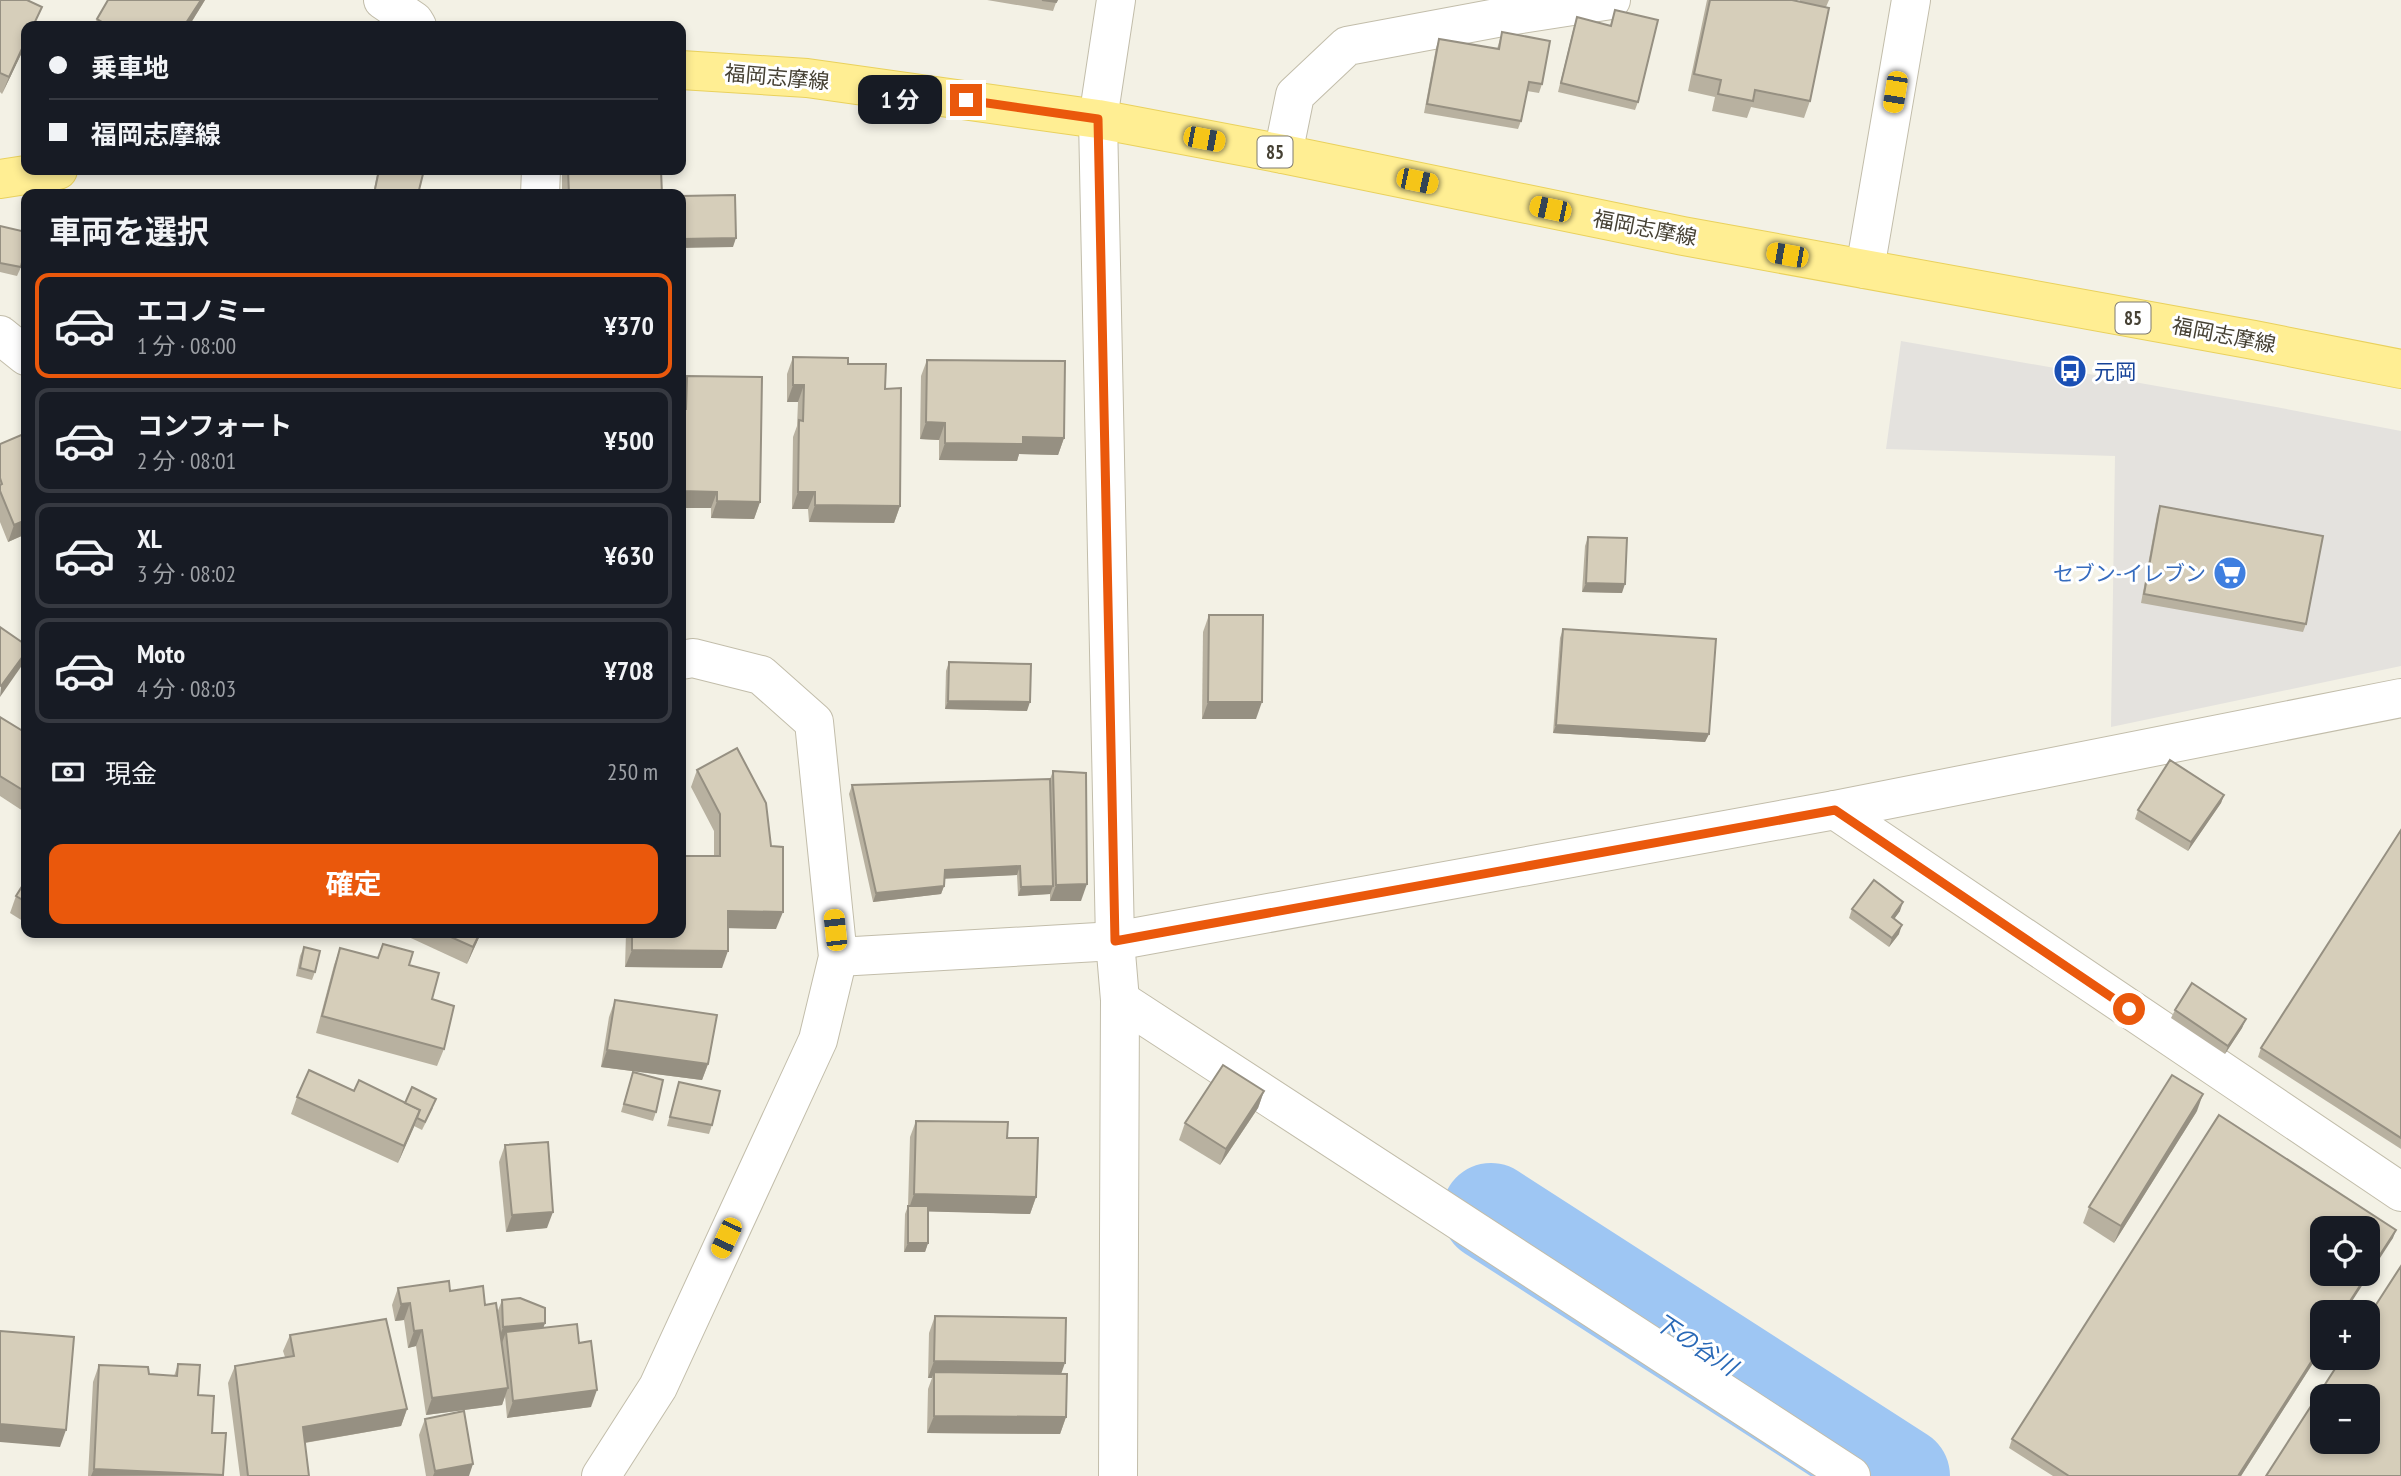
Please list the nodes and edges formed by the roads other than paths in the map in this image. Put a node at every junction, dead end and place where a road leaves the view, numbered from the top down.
1 (383, 0) edge
2 (1116, 0) edge
3 (1611, 0) edge
4 (1911, 0) edge
5 (414, 21) edge
6 (686, 70) edge
7 (1098, 119) junction
8 (1283, 153) junction
9 (26, 175) edge
10 (0, 179) edge
11 (1865, 270) junction
12 (0, 335) edge
13 (21, 352) edge
14 (2401, 369) edge
15 (686, 659) edge
16 (2401, 698) edge
17 (1835, 810) junction
18 (1115, 941) junction
19 (838, 957) junction
20 (1120, 1000) junction
21 (2401, 1192) edge
22 (601, 1476) edge
23 (1118, 1476) edge
24 (1851, 1476) edge

1 - 5 street
2 - 7 street
3 - 8 street
4 - 11 street
6 - 7 main road, 福岡志摩線 / 85
7 - 8 main road, 福岡志摩線 / 85
7 - 18 street
8 - 11 main road, 福岡志摩線 / 85
9 - 10 main road
11 - 14 main road, 福岡志摩線 / 85
12 - 13 street
15 - 19 street
16 - 17 street
17 - 18 street
17 - 21 street
18 - 19 street
18 - 20 street
19 - 22 street
20 - 23 street
20 - 24 street

